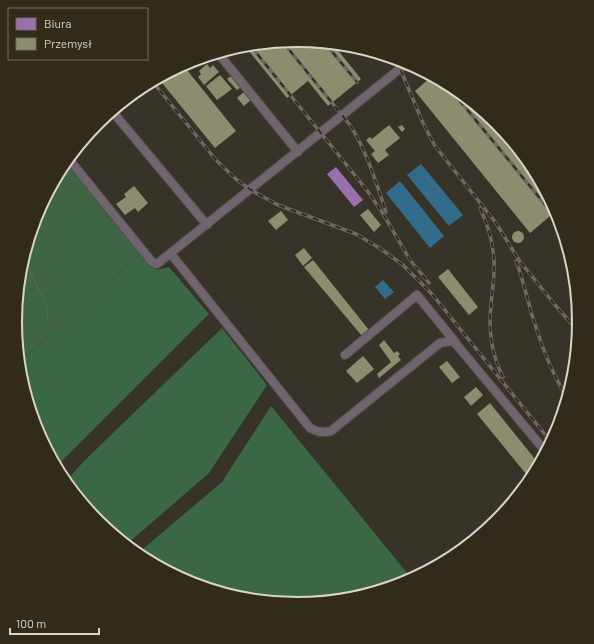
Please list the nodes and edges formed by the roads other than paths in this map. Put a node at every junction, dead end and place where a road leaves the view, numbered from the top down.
1 (222, 58) edge
2 (401, 68) edge
3 (116, 115) edge
4 (298, 152) junction
5 (72, 163) edge
6 (207, 225) junction
7 (171, 254) junction
8 (456, 344) junction
9 (345, 355) dead end
10 (542, 447) edge

1 - 4 lane
2 - 4 lane
3 - 6 lane
4 - 6 lane
5 - 7 lane
6 - 7 lane
7 - 8 lane
8 - 9 lane
8 - 10 lane

